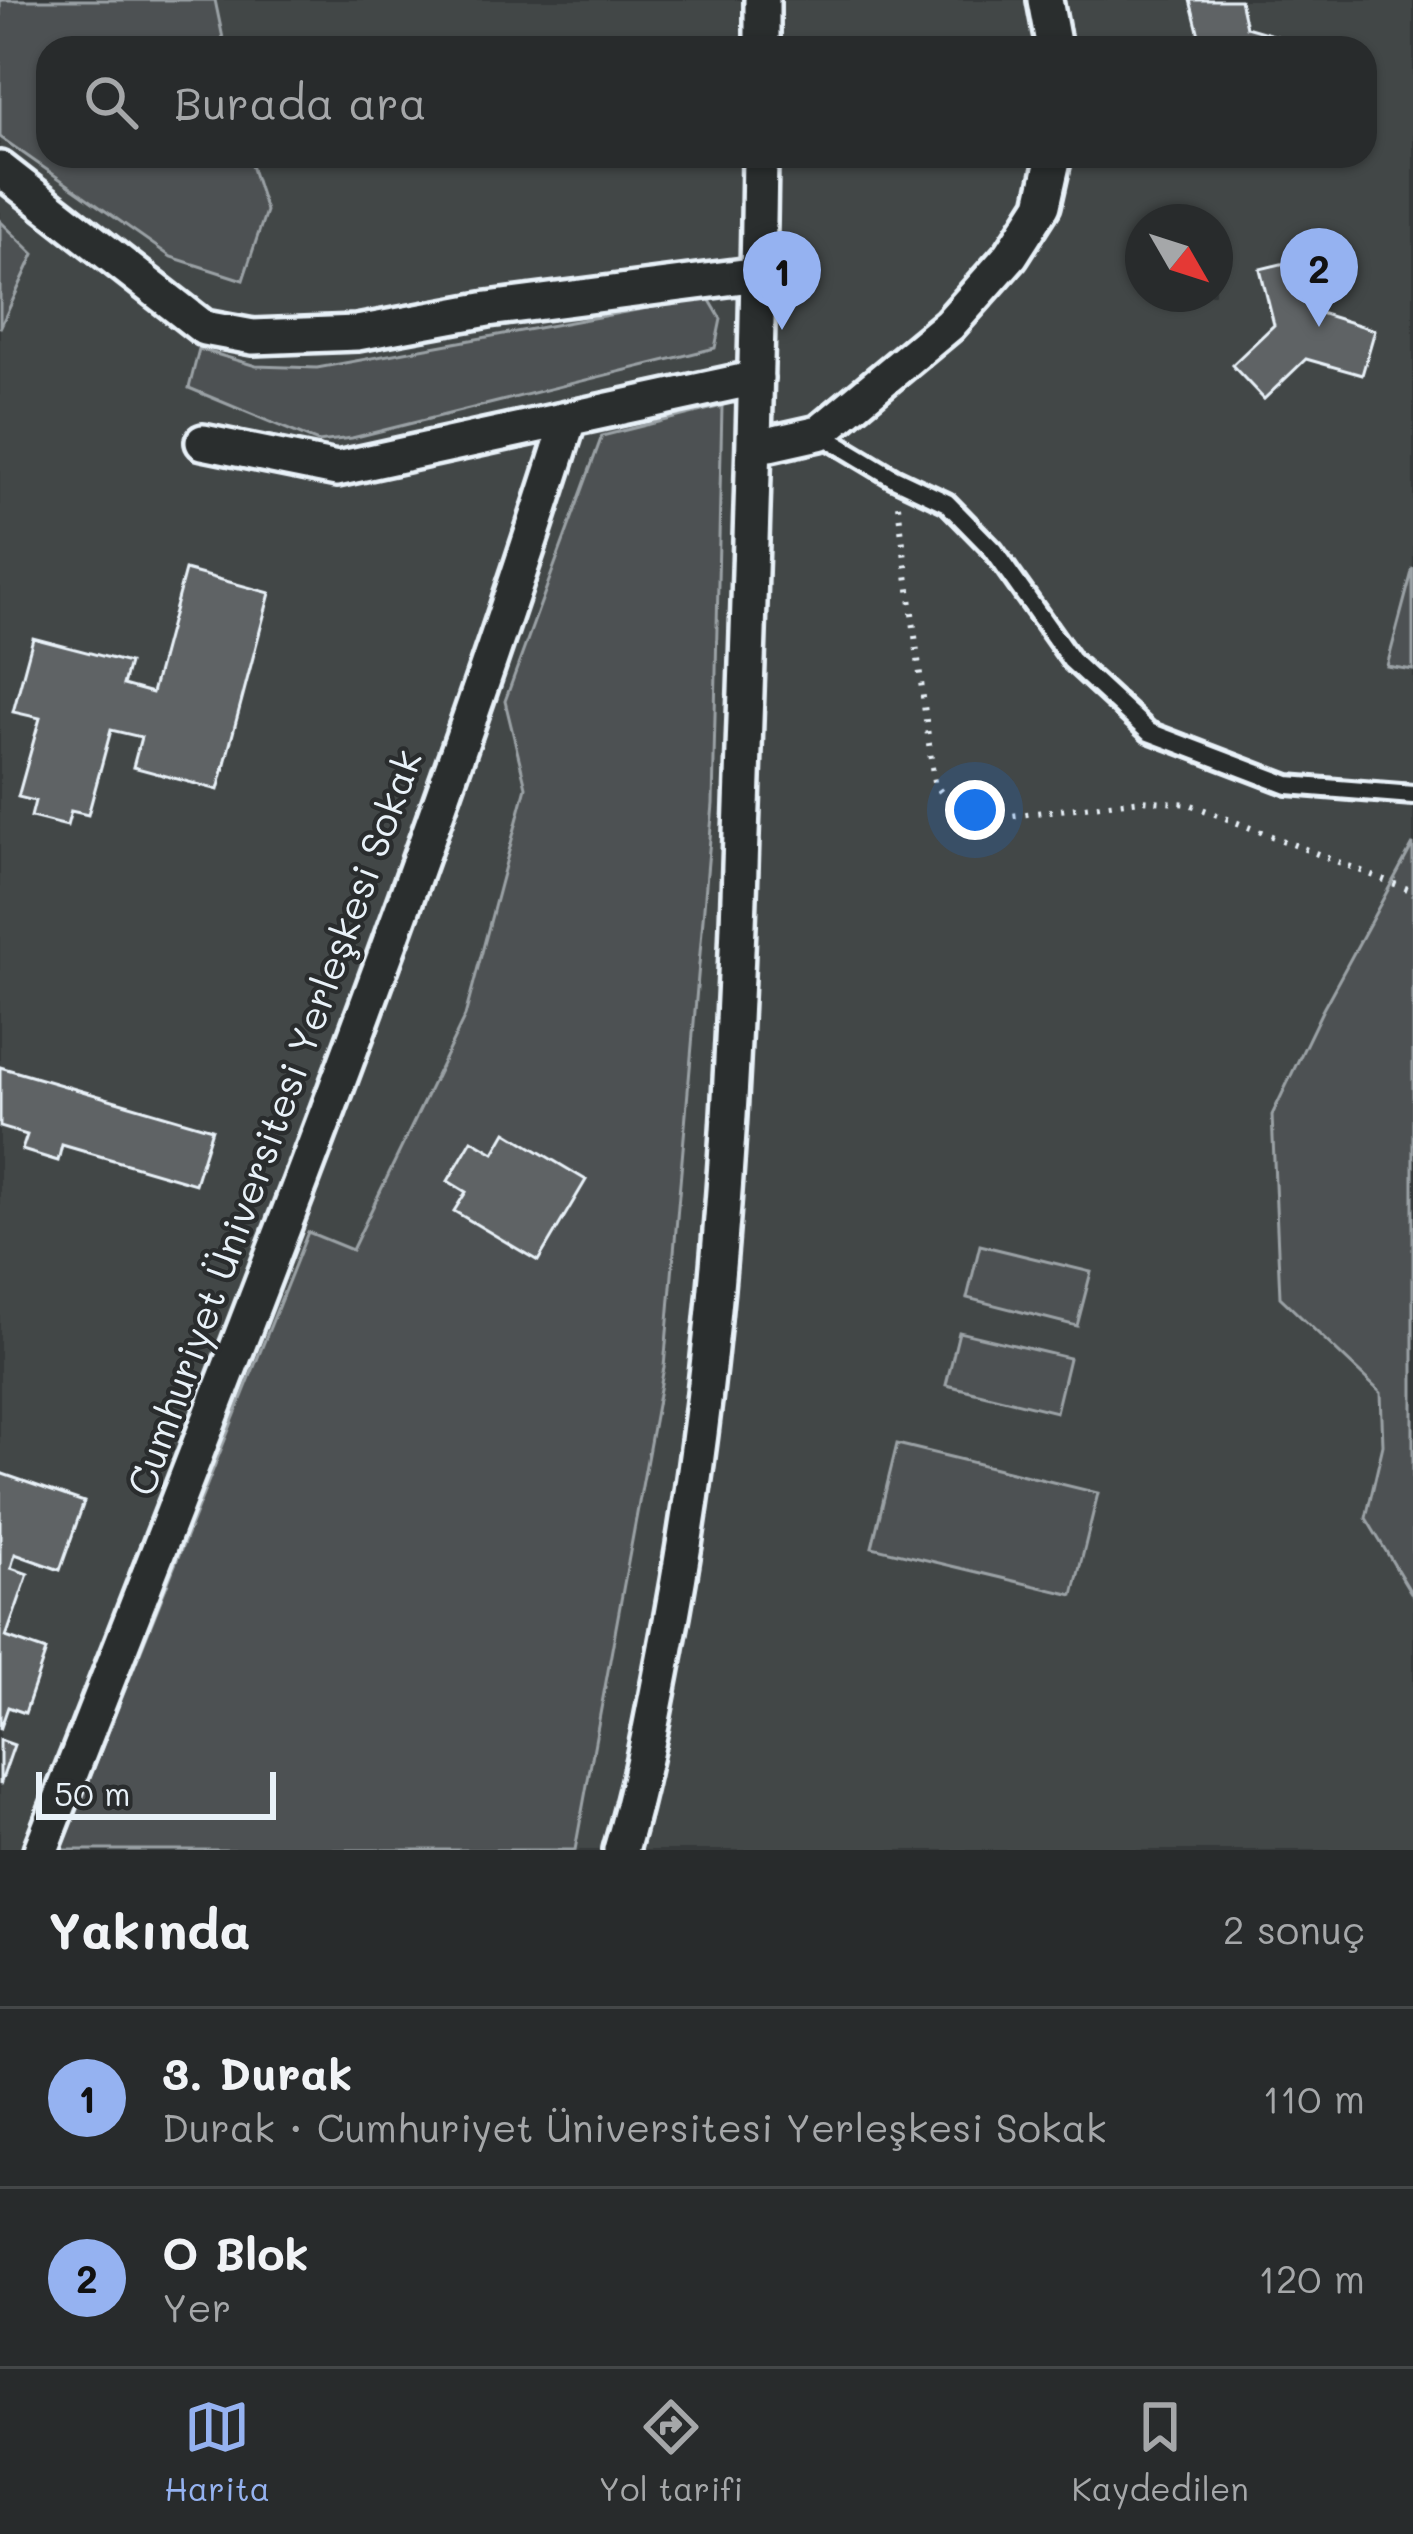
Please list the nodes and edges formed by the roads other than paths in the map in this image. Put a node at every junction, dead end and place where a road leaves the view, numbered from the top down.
1 (762, 0) edge
2 (777, 0) edge
3 (1045, 0) edge
4 (761, 36) edge
5 (777, 36) edge
6 (1052, 36) edge
7 (760, 168) edge
8 (778, 168) edge
9 (1051, 168) edge
10 (0, 169) edge
11 (759, 274) junction
12 (756, 379) junction
13 (569, 418) junction
14 (819, 433) junction
15 (203, 442) dead end
16 (770, 444) junction
17 (1413, 795) edge
18 (41, 1850) edge
19 (621, 1850) edge
20 (643, 1850) edge

1 - 4 street
2 - 5 street
3 - 6 street
7 - 11 street
8 - 16 street
9 - 14 street
10 - 11 street
11 - 12 street
12 - 13 street
12 - 19 street
13 - 15 street
13 - 18 street, Cumhuriyet Üniversitesi Yerleşkesi Sokak
14 - 16 street
14 - 17 lane
16 - 20 street

